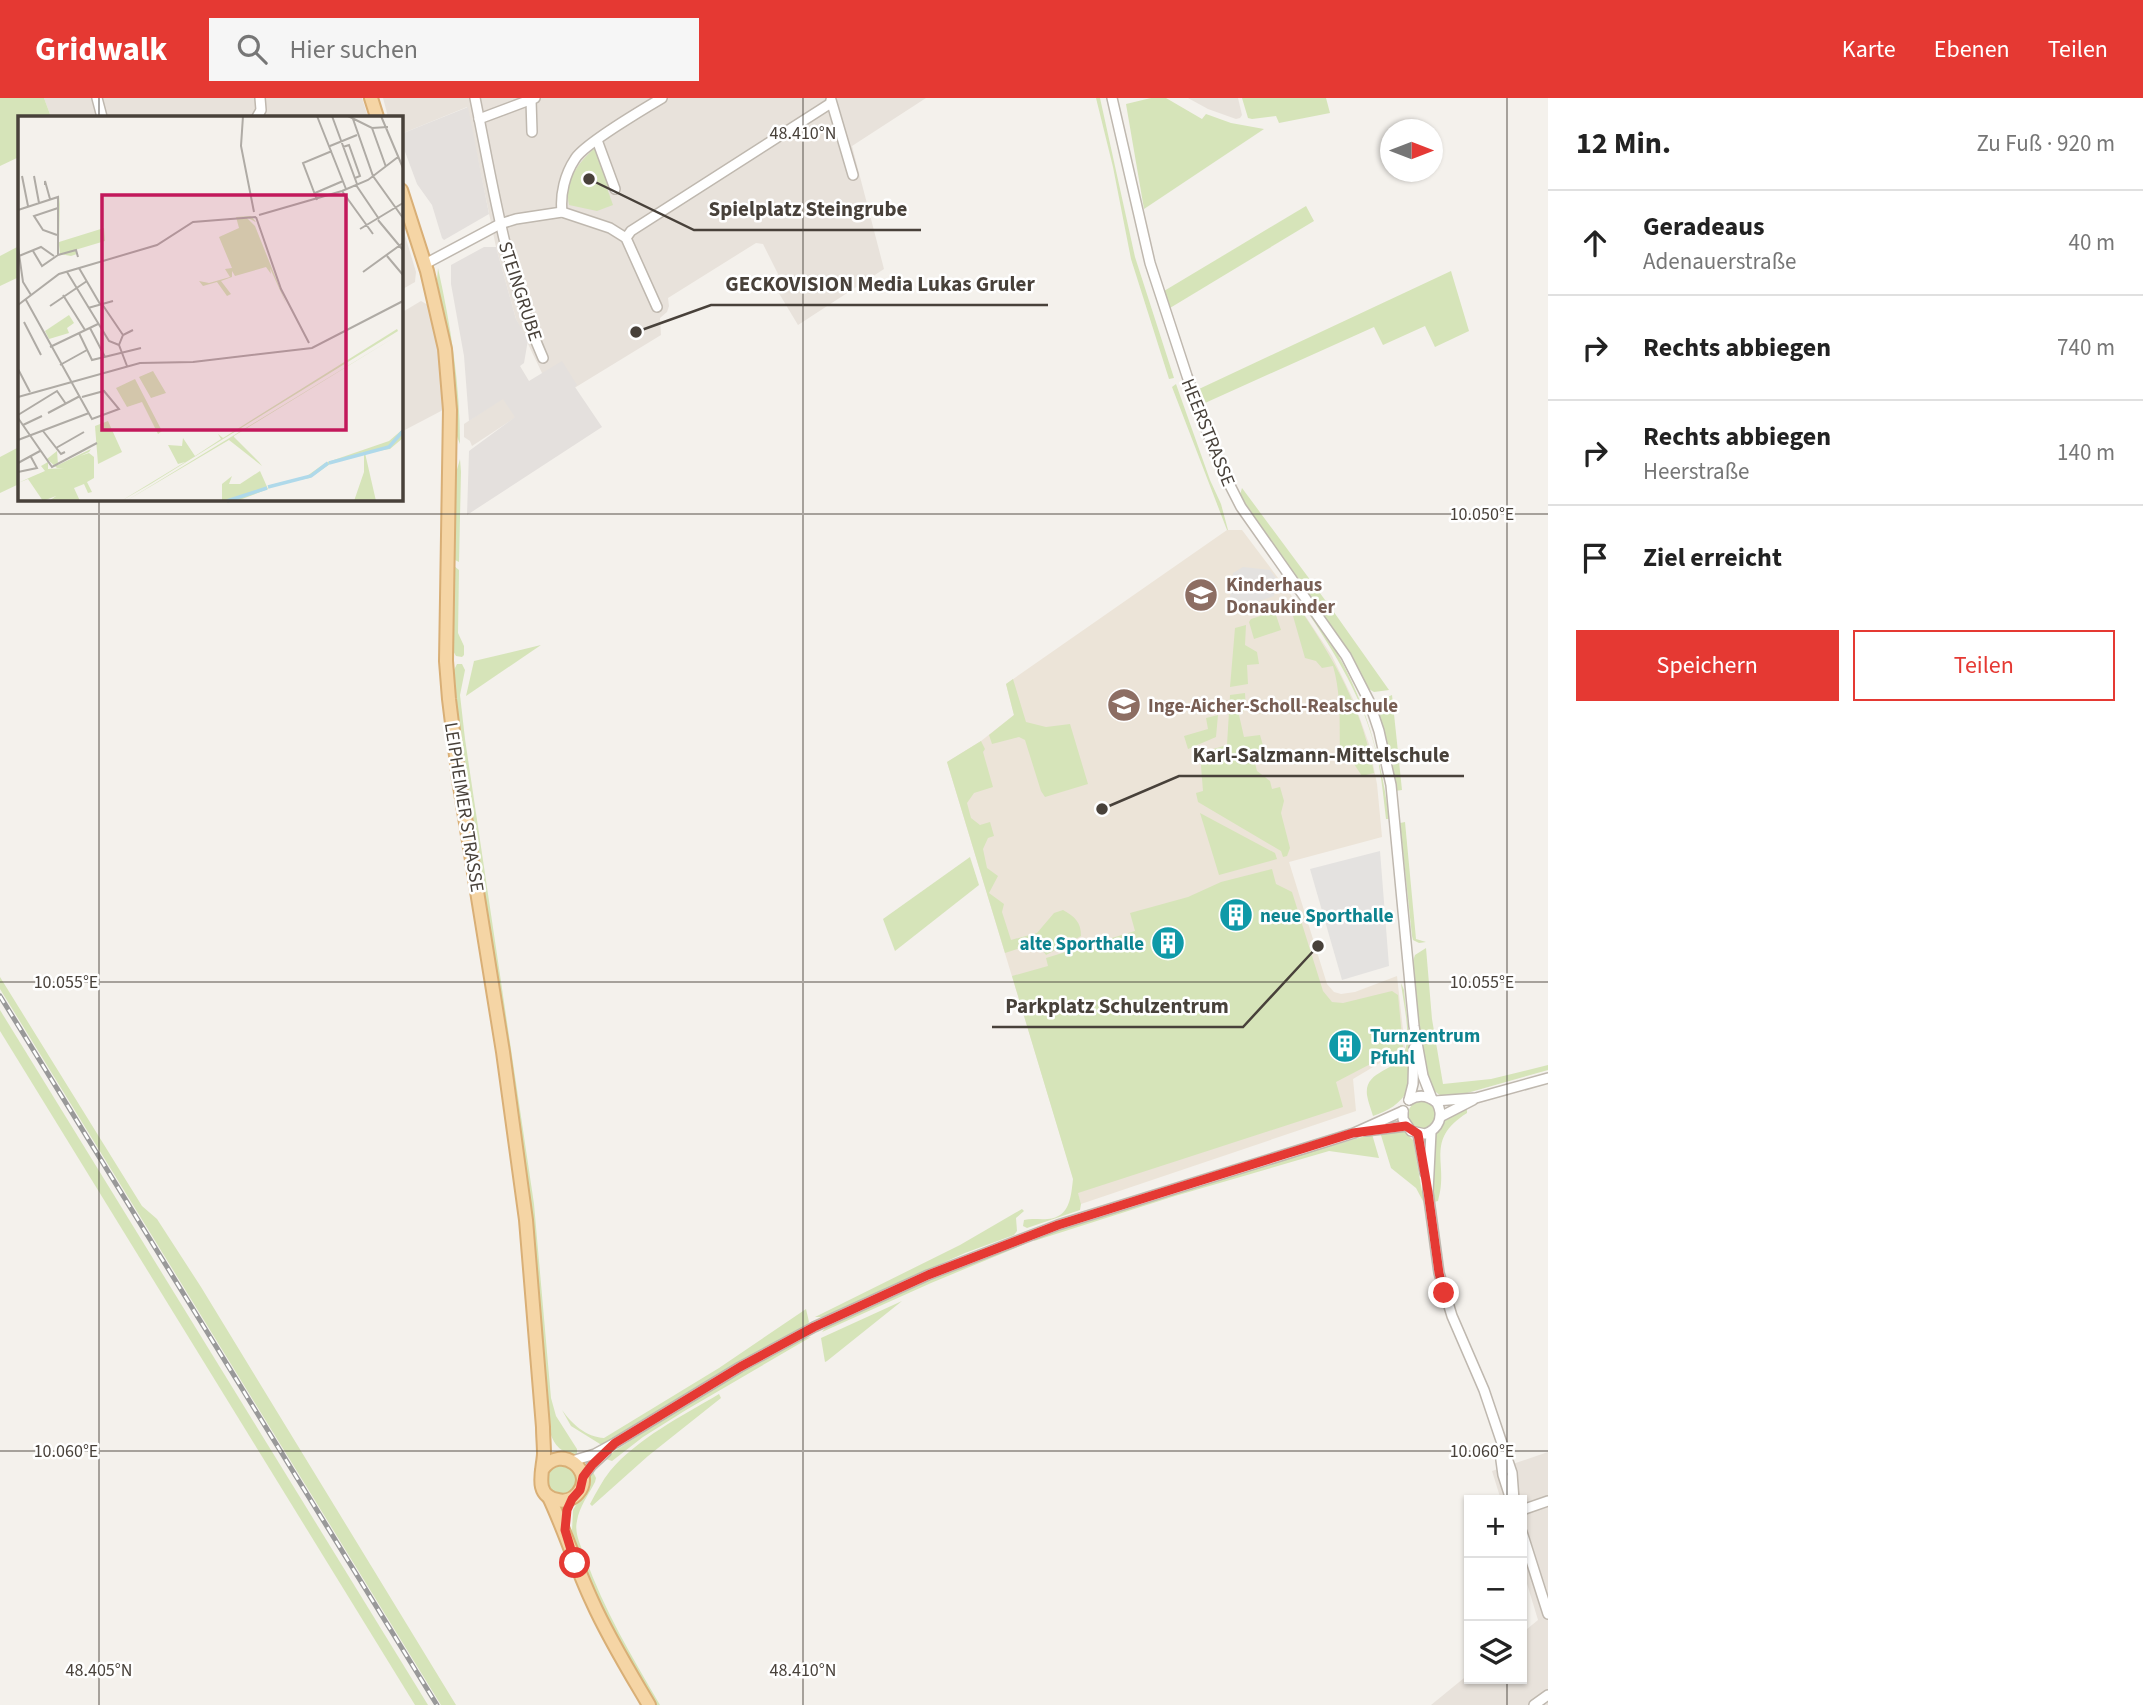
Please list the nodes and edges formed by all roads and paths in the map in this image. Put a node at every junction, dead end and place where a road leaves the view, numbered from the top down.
1 (97, 98) edge
2 (260, 98) edge
3 (371, 98) edge
4 (475, 98) edge
5 (662, 98) edge
6 (1112, 98) edge
7 (533, 99) edge
8 (831, 101) edge
9 (102, 116) edge
10 (258, 116) edge
11 (377, 116) edge
12 (479, 119) junction
13 (532, 132) dead end
14 (597, 140) junction
15 (853, 175) dead end
16 (615, 189) dead end
17 (402, 193) edge
18 (562, 212) junction
19 (500, 225) junction
20 (626, 238) junction
21 (425, 264) junction
22 (657, 307) dead end
23 (544, 358) dead end
24 (1414, 1026) junction
25 (1548, 1078) edge
26 (1476, 1098) junction
27 (1409, 1100) junction
28 (1433, 1100) junction
29 (1403, 1111) junction
30 (1440, 1117) junction
31 (1406, 1126) junction
32 (1431, 1132) junction
33 (1353, 1133) junction
34 (1418, 1134) junction
35 (1428, 1192) junction
36 (543, 1427) junction
37 (615, 1443) junction
38 (567, 1460) junction
39 (542, 1470) junction
40 (583, 1477) junction
41 (1513, 1495) edge
42 (549, 1497) junction
43 (572, 1499) junction
44 (1548, 1501) edge
45 (1527, 1508) edge
46 (565, 1530) junction
47 (1527, 1548) edge
48 (1548, 1614) edge
49 (1548, 1695) edge
50 (649, 1705) edge
51 (1534, 1705) edge

1 - 9 street
2 - 10 street
3 - 11 main road
4 - 12 street, STEINGRUBE
5 - 14 street
6 - 24 street, HEERSTRASSE
7 - 12 street
7 - 13 street
8 - 15 street
8 - 20 street
12 - 19 street, STEINGRUBE
14 - 16 street
14 - 18 street
17 - 21 main road, LEIPHEIMER STRASSE
18 - 19 street
18 - 20 street
19 - 21 street
19 - 23 street, STEINGRUBE
20 - 22 street
21 - 36 main road, LEIPHEIMER STRASSE
24 - 27 street, HEERSTRASSE
24 - 28 street, HEERSTRASSE
25 - 26 street
26 - 28 street
26 - 30 street
27 - 28 street
27 - 29 street, HEERSTRASSE
28 - 30 street
29 - 31 street
29 - 33 street
30 - 32 street
31 - 33 street
31 - 34 street
32 - 34 street
32 - 35 street
33 - 37 street
34 - 35 street
35 - 41 street
36 - 38 main road, LEIPHEIMER STRASSE
36 - 39 main road, LEIPHEIMER STRASSE
37 - 38 street
37 - 40 street
38 - 39 main road
38 - 40 main road
39 - 42 main road
40 - 43 main road
42 - 43 main road
42 - 46 main road
43 - 46 main road
44 - 45 street
46 - 50 main road
47 - 48 street
49 - 51 street

